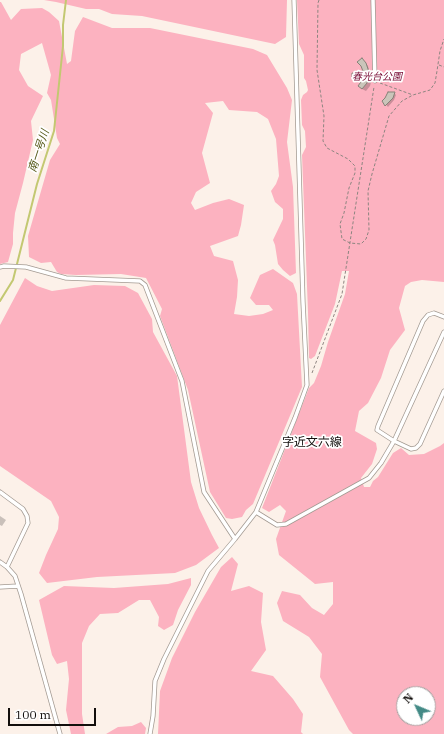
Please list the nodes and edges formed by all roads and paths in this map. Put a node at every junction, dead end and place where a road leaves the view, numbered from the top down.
1 (294, 0) edge
2 (320, 0) edge
3 (373, 0) edge
4 (444, 39) edge
5 (438, 65) junction
6 (444, 67) edge
7 (375, 81) junction
8 (413, 95) junction
9 (350, 243) junction
10 (0, 267) edge
11 (444, 317) edge
12 (444, 332) edge
13 (307, 385) junction
14 (444, 391) edge
15 (394, 441) junction
16 (0, 492) edge
17 (256, 512) junction
18 (235, 539) junction
19 (0, 562) edge
20 (7, 567) junction
21 (18, 586) junction
22 (0, 587) edge
23 (60, 734) edge
24 (150, 734) edge

1 - 13 lane
2 - 9 path
3 - 7 lane
4 - 5 path
5 - 6 path
5 - 8 path
7 - 8 path
7 - 9 path
8 - 9 path
9 - 13 path
10 - 18 lane
11 - 15 lane
12 - 15 lane
13 - 17 lane
14 - 15 lane
15 - 17 lane
16 - 20 lane
17 - 18 lane
18 - 24 lane
19 - 20 lane
20 - 21 lane
21 - 22 lane
21 - 23 lane

